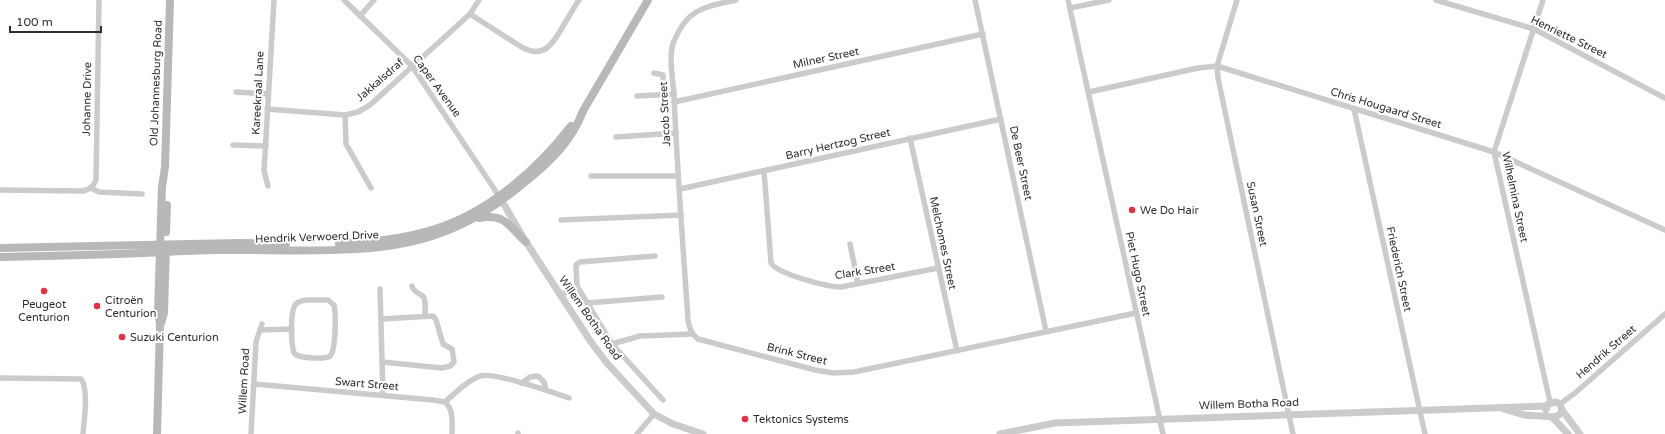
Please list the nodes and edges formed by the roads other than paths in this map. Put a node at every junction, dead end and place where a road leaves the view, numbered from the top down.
1 (99, 0) edge
2 (170, 0) edge
3 (274, 0) edge
4 (344, 0) edge
5 (374, 0) edge
6 (479, 0) edge
7 (579, 0) edge
8 (648, 0) edge
9 (736, 0) edge
10 (975, 0) edge
11 (1068, 0) edge
12 (1109, 0) edge
13 (1237, 0) edge
14 (1436, 0) edge
15 (1543, 0) edge
16 (1070, 8) junction
17 (470, 14) junction
18 (360, 16) junction
19 (1534, 29) junction
20 (983, 34) junction
21 (412, 66) junction
22 (1217, 66) junction
23 (654, 73) dead end
24 (236, 92) dead end
25 (1089, 92) junction
26 (268, 94) junction
27 (664, 94) junction
28 (674, 94) junction
29 (637, 96) dead end
30 (1665, 98) edge
31 (674, 102) junction
32 (267, 109) junction
33 (1354, 109) junction
34 (345, 115) junction
35 (1001, 119) junction
36 (676, 133) junction
37 (616, 137) dead end
38 (910, 138) junction
39 (233, 145) dead end
40 (266, 146) junction
41 (1494, 152) junction
42 (764, 171) junction
43 (591, 176) dead end
44 (678, 176) junction
45 (268, 186) dead end
46 (91, 188) junction
47 (372, 188) dead end
48 (680, 189) junction
49 (0, 190) edge
50 (142, 194) dead end
51 (501, 199) junction
52 (681, 215) junction
53 (471, 219) junction
54 (561, 220) dead end
55 (1665, 230) edge
56 (526, 242) junction
57 (850, 244) dead end
58 (0, 248) edge
59 (163, 248) junction
60 (655, 256) dead end
61 (0, 257) edge
62 (938, 268) junction
63 (858, 283) junction
64 (412, 286) dead end
65 (577, 286) junction
66 (380, 289) dead end
67 (561, 295) junction
68 (662, 297) dead end
69 (587, 303) junction
70 (1136, 313) junction
71 (1665, 314) edge
72 (425, 316) junction
73 (381, 319) junction
74 (262, 324) dead end
75 (292, 329) junction
76 (260, 330) junction
77 (1046, 331) junction
78 (692, 334) junction
79 (612, 344) junction
80 (957, 351) junction
81 (382, 362) junction
82 (0, 378) edge
83 (522, 383) junction
84 (254, 384) junction
85 (546, 390) junction
86 (383, 395) junction
87 (570, 398) dead end
88 (663, 400) dead end
89 (445, 402) junction
90 (1548, 404) junction
91 (1561, 407) junction
92 (1500, 408) junction
93 (1420, 410) junction
94 (654, 414) junction
95 (1288, 414) junction
96 (1551, 417) junction
97 (1160, 419) junction
98 (83, 434) edge
99 (157, 434) edge
100 (251, 434) edge
101 (452, 434) edge
102 (637, 434) edge
103 (703, 434) edge
104 (1000, 434) edge
105 (1163, 434) edge
106 (1293, 434) edge
107 (1425, 434) edge
108 (1568, 434) edge
109 (1580, 434) edge

1 - 46 street, Johanne Drive
2 - 59 main road, Old Johannesburg Road
3 - 26 street, Kareekraal Lane
4 - 18 street, Caper Avenue
5 - 18 street
6 - 17 street, Jakkalsdraf
7 - 17 street
8 - 51 main road, Hendrik Verwoerd Drive
9 - 28 street, Jacob Street
10 - 20 street, De Beer Street
11 - 16 street, Piet Hugo Street
12 - 16 street
13 - 22 street, Susan Street
14 - 19 street, Henriette Street
15 - 19 street, Wilhelmina Street
16 - 25 street, Piet Hugo Street
17 - 21 street, Jakkalsdraf
18 - 21 street, Caper Avenue
19 - 30 street, Henriette Street
19 - 41 street, Wilhelmina Street
20 - 31 street, Milner Street
20 - 35 street, De Beer Street
21 - 34 street, Jakkalsdraf
21 - 51 street, Caper Avenue
22 - 25 street, Chris Hougaard Street
22 - 33 street, Chris Hougaard Street
22 - 95 street, Susan Street
23 - 27 street
24 - 26 street
25 - 70 street, Piet Hugo Street
26 - 32 street, Kareekraal Lane
27 - 28 street
27 - 29 street
28 - 31 street, Jacob Street
31 - 36 street, Jacob Street
32 - 34 street, Jakkalsdraf
32 - 40 street, Kareekraal Lane
33 - 41 street, Chris Hougaard Street
33 - 93 street, Friederich Street
34 - 47 street
35 - 38 street, Barry Hertzog Street
35 - 77 street, De Beer Street
36 - 37 street
36 - 44 street, Jacob Street
38 - 42 street, Barry Hertzog Street
38 - 62 street, Melchomes Street
39 - 40 street
40 - 45 street, Kareekraal Lane
41 - 55 street, Chris Hougaard Street
41 - 90 street, Wilhelmina Street
42 - 48 street, Barry Hertzog Street
42 - 63 street, Clark Street
43 - 44 street
44 - 48 street, Jacob Street
46 - 49 street
46 - 50 street
48 - 52 street
51 - 53 main road, Hendrik Verwoerd Drive
51 - 56 street, Willem Botha Road
51 - 59 main road, Hendrik Verwoerd Drive
52 - 54 street
52 - 78 street
53 - 56 main road
53 - 59 main road, Hendrik Verwoerd Drive
56 - 67 street, Willem Botha Road
57 - 63 street
58 - 59 main road, Hendrik Verwoerd Drive
59 - 61 main road, Hendrik Verwoerd Drive
59 - 99 main road, Old Johannesburg Road
60 - 65 street
62 - 63 street, Clark Street
62 - 80 street, Melchomes Street
64 - 72 street
65 - 67 street
65 - 69 street
66 - 73 street
67 - 94 street, Willem Botha Road
68 - 69 street
69 - 79 street
70 - 77 street, Brink Street
70 - 97 street, Piet Hugo Street
71 - 91 street, Hendrik Street
72 - 73 street
72 - 81 street
73 - 81 street
74 - 76 street, Willem Road
75 - 75 street
75 - 76 street
76 - 84 street, Willem Road
77 - 80 street, Brink Street
78 - 79 street
78 - 80 street, Brink Street
79 - 88 street
81 - 86 street
82 - 98 street
83 - 85 street
83 - 85 street
83 - 89 street
84 - 86 street, Swart Street
84 - 100 street, Willem Road
85 - 87 street
86 - 89 street, Swart Street
89 - 101 street
90 - 91 street
90 - 92 street, Willem Botha Road
90 - 96 street
91 - 96 street
91 - 109 street
92 - 93 street, Willem Botha Road
92 - 96 street, Willem Botha Road
93 - 95 street, Willem Botha Road
93 - 107 street, Friederich Street
94 - 102 street
94 - 103 street, Willem Botha Road
95 - 97 street, Willem Botha Road
95 - 106 street, Susan Street
96 - 108 street
97 - 104 street, Willem Botha Road
97 - 105 street, Piet Hugo Street

